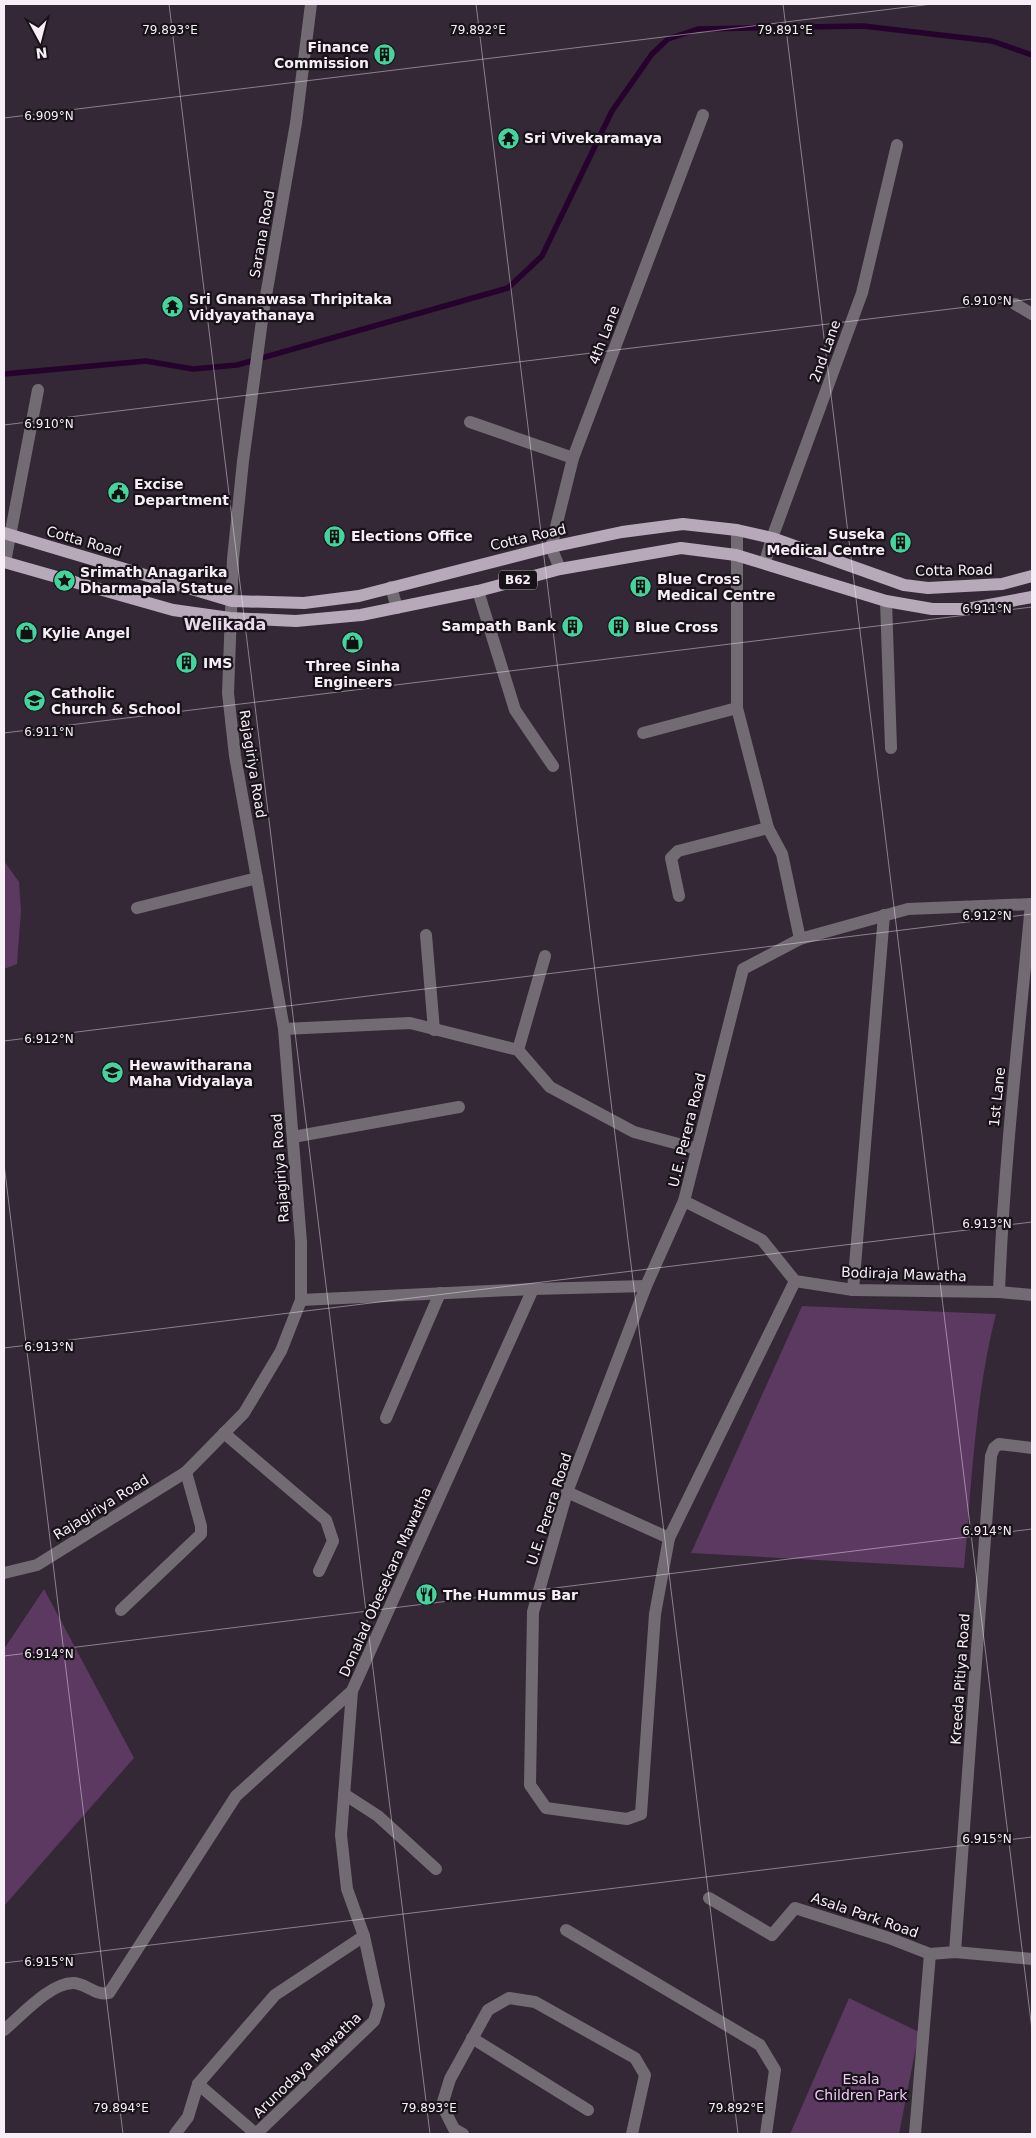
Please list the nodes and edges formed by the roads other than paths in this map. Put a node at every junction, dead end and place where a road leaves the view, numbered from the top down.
1 (311, 4) edge
2 (703, 115) dead end
3 (897, 144) dead end
4 (1015, 304) dead end
5 (1032, 314) edge
6 (38, 390) dead end
7 (470, 422) dead end
8 (573, 458) junction
9 (737, 530) junction
10 (7, 534) edge
11 (772, 538) junction
12 (551, 547) junction
13 (736, 555) junction
14 (5, 562) edge
15 (765, 562) junction
16 (560, 569) junction
17 (1032, 576) edge
18 (391, 587) junction
19 (478, 591) junction
20 (1032, 597) edge
21 (232, 601) junction
22 (886, 602) junction
23 (397, 608) junction
24 (230, 618) junction
25 (737, 708) junction
26 (643, 734) dead end
27 (891, 748) dead end
28 (553, 766) dead end
29 (768, 828) junction
30 (257, 878) junction
31 (679, 896) dead end
32 (1032, 904) edge
33 (137, 908) dead end
34 (884, 915) junction
35 (426, 935) dead end
36 (800, 939) junction
37 (545, 956) dead end
38 (284, 1028) junction
39 (434, 1030) junction
40 (518, 1050) junction
41 (459, 1107) dead end
42 (293, 1137) junction
43 (697, 1149) junction
44 (684, 1201) junction
45 (794, 1280) junction
46 (646, 1286) junction
47 (533, 1289) junction
48 (853, 1290) junction
49 (1000, 1292) junction
50 (440, 1293) junction
51 (1032, 1295) edge
52 (302, 1300) junction
53 (386, 1418) dead end
54 (224, 1433) junction
55 (1032, 1448) edge
56 (186, 1472) junction
57 (567, 1492) junction
58 (669, 1538) junction
59 (319, 1571) dead end
60 (4, 1573) edge
61 (121, 1610) dead end
62 (352, 1691) junction
63 (344, 1794) junction
64 (436, 1869) dead end
65 (709, 1898) dead end
66 (566, 1930) dead end
67 (364, 1936) junction
68 (955, 1952) junction
69 (930, 1954) junction
70 (1032, 1959) edge
71 (4, 2030) edge
72 (472, 2038) junction
73 (198, 2084) junction
74 (588, 2110) dead end
75 (175, 2134) edge
76 (256, 2134) edge
77 (463, 2134) edge
78 (632, 2134) edge
79 (766, 2134) edge
80 (915, 2134) edge

1 - 21 street, Sarana Road
2 - 8 street, 4th Lane
3 - 11 street, 2nd Lane
4 - 5 street
6 - 10 street
7 - 8 street
8 - 12 street, 4th Lane
9 - 11 main road, Cotta Road / B62
9 - 12 main road, Cotta Road / B62
9 - 13 street
10 - 14 street
10 - 21 main road, Cotta Road / B62
11 - 15 street, 2nd Lane
11 - 17 main road, Cotta Road / B62
12 - 16 street
12 - 18 main road, Cotta Road / B62
13 - 15 main road, B62
13 - 16 main road, B62
13 - 25 street
14 - 24 main road, B62
15 - 22 main road, B62
16 - 19 main road, B62
18 - 21 main road, Cotta Road / B62
18 - 23 street
19 - 23 main road, B62
19 - 28 street
20 - 22 main road, B62
21 - 24 street, Sarana Road
22 - 27 street
23 - 24 main road, B62
24 - 30 street, Rajagiriya Road
25 - 26 street
25 - 29 street
29 - 31 street
29 - 36 street
30 - 33 street
30 - 38 street, Rajagiriya Road
32 - 34 street, U.E. Perera Road
32 - 49 street, 1st Lane
34 - 36 street, U.E. Perera Road
34 - 48 street
35 - 39 street
36 - 43 street, U.E. Perera Road
37 - 40 street
38 - 39 street
38 - 42 street, Rajagiriya Road
39 - 40 street
40 - 43 street
41 - 42 street
42 - 52 street, Rajagiriya Road
43 - 44 street, U.E. Perera Road
44 - 45 street
44 - 46 street, U.E. Perera Road
45 - 48 street, Bodiraja Mawatha
45 - 58 street, U.E. Perera Road
46 - 47 street
46 - 57 street, U.E. Perera Road
47 - 50 street
47 - 62 street, Donalad Obesekara Mawatha
48 - 49 street, Bodiraja Mawatha
49 - 51 street, Bodiraja Mawatha
50 - 52 street
50 - 53 street
52 - 54 street, Rajagiriya Road
54 - 56 street, Rajagiriya Road
54 - 59 street
55 - 68 street, Kreeda Pitiya Road
56 - 60 street, Rajagiriya Road
56 - 61 street
57 - 58 street
57 - 58 street, U.E. Perera Road
62 - 63 street, Arunodaya Mawatha
62 - 71 street, Donalad Obesekara Mawatha
63 - 64 street
63 - 67 street, Arunodaya Mawatha
65 - 69 street, Asala Park Road
66 - 79 street
67 - 73 street
67 - 76 street, Arunodaya Mawatha
68 - 69 street, Asala Park Road
68 - 70 street, Asala Park Road
69 - 80 street
72 - 74 street
72 - 77 street
72 - 78 street
73 - 75 street
73 - 76 street

